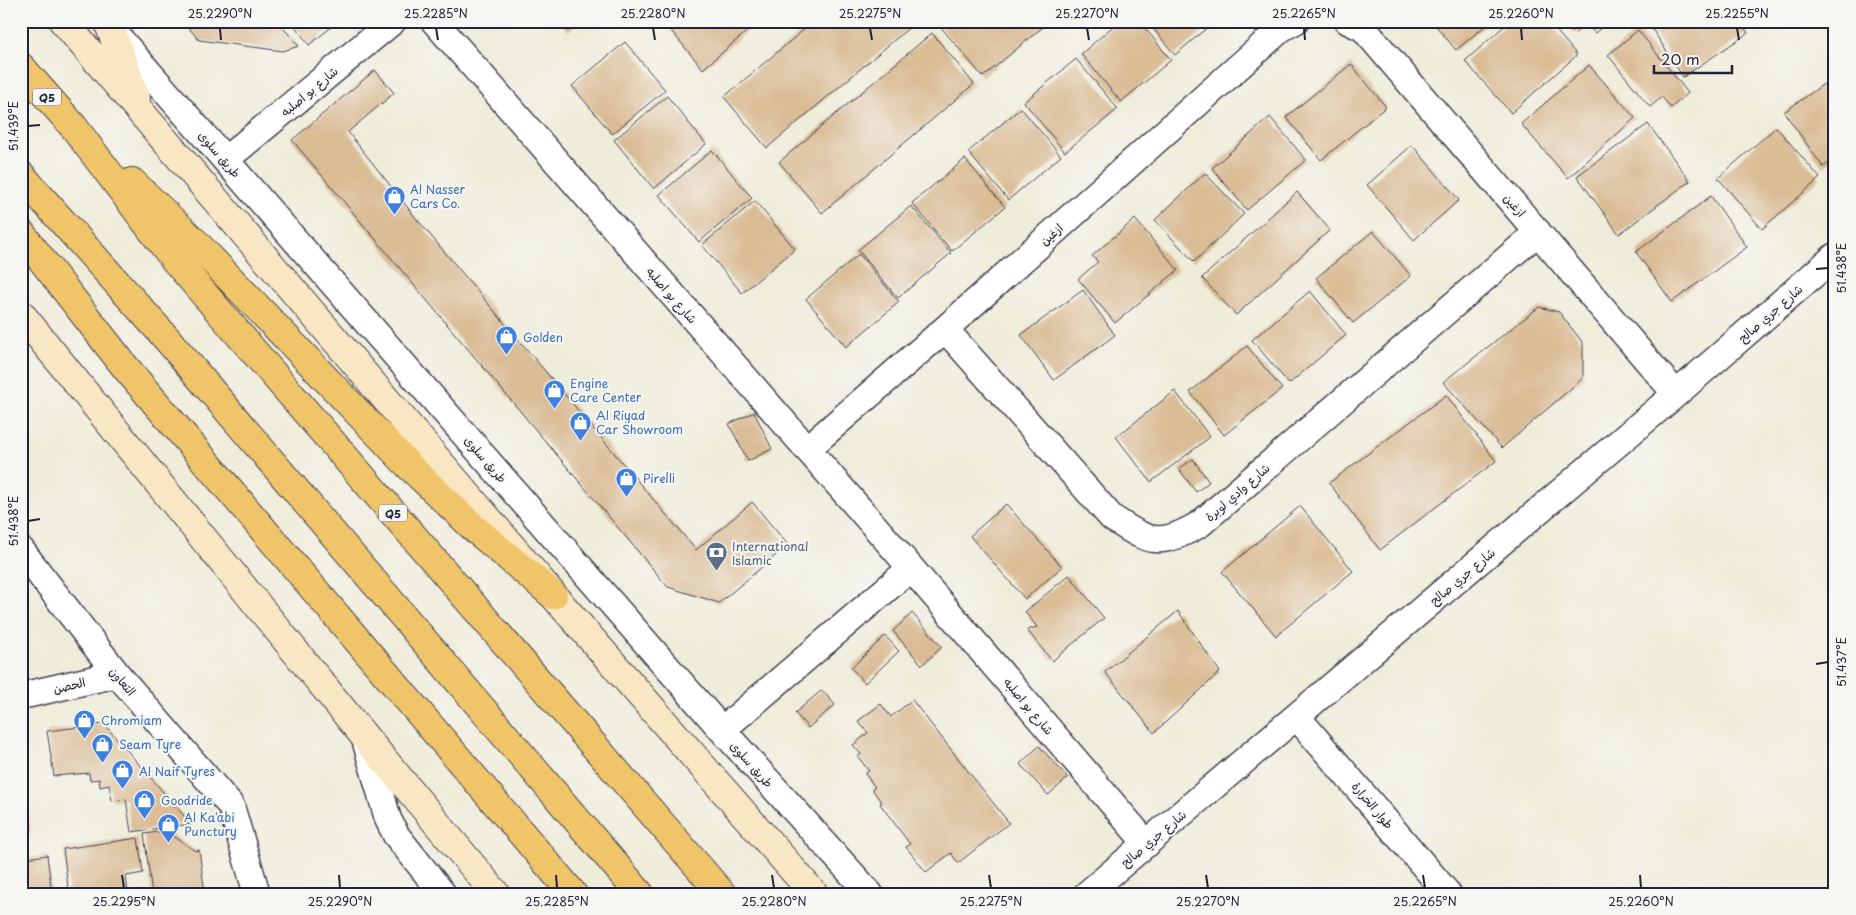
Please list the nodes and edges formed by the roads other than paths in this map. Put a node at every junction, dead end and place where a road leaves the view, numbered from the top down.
1 (63, 21) edge
2 (393, 21) edge
3 (434, 21) edge
4 (1295, 21) edge
5 (1348, 21) edge
6 (108, 24) edge
7 (21, 67) edge
8 (142, 113) junction
9 (73, 126) junction
10 (225, 160) junction
11 (21, 175) edge
12 (1538, 232) junction
13 (21, 233) edge
14 (1835, 256) edge
15 (21, 314) edge
16 (945, 329) junction
17 (1676, 394) junction
18 (807, 449) junction
19 (21, 550) edge
20 (911, 568) junction
21 (553, 595) junction
22 (117, 674) junction
23 (21, 696) edge
24 (1297, 717) junction
25 (722, 730) junction
26 (364, 736) junction
27 (1147, 844) junction
28 (420, 866) junction
29 (257, 894) edge
30 (420, 894) edge
31 (443, 894) edge
32 (496, 894) edge
33 (573, 894) edge
34 (640, 894) edge
35 (722, 894) edge
36 (814, 894) edge
37 (870, 894) edge
38 (1087, 894) edge
39 (1448, 894) edge

1 - 8 main road
2 - 10 street, شارع بو اصلبه
3 - 18 street, شارع بو اصلبه
4 - 16 street, ازغين
5 - 12 street, ازغين
6 - 8 main road
6 - 10 street, طريق سلوى
7 - 9 highway, Q5
8 - 21 main road
9 - 21 highway
9 - 35 highway, Q5
10 - 25 street, طريق سلوى
11 - 34 highway
12 - 16 street, شارع وادي لوبرة
12 - 17 street, ازغين
13 - 33 highway
14 - 17 street, شارع جري صالح
15 - 26 main road
16 - 18 street, ازغين
17 - 24 street, شارع جري صالح
18 - 20 street, شارع بو اصلبه
19 - 22 street, التعاون
20 - 25 street
20 - 27 street, شارع بو اصلبه
21 - 36 main road
22 - 23 street, الحصن
22 - 29 street, التعاون
24 - 27 street, شارع جري صالح
24 - 39 street, طوار الخرارة
25 - 37 street, طريق سلوى
26 - 28 street
26 - 32 main road
27 - 38 street, شارع جري صالح
28 - 30 street
28 - 31 street

